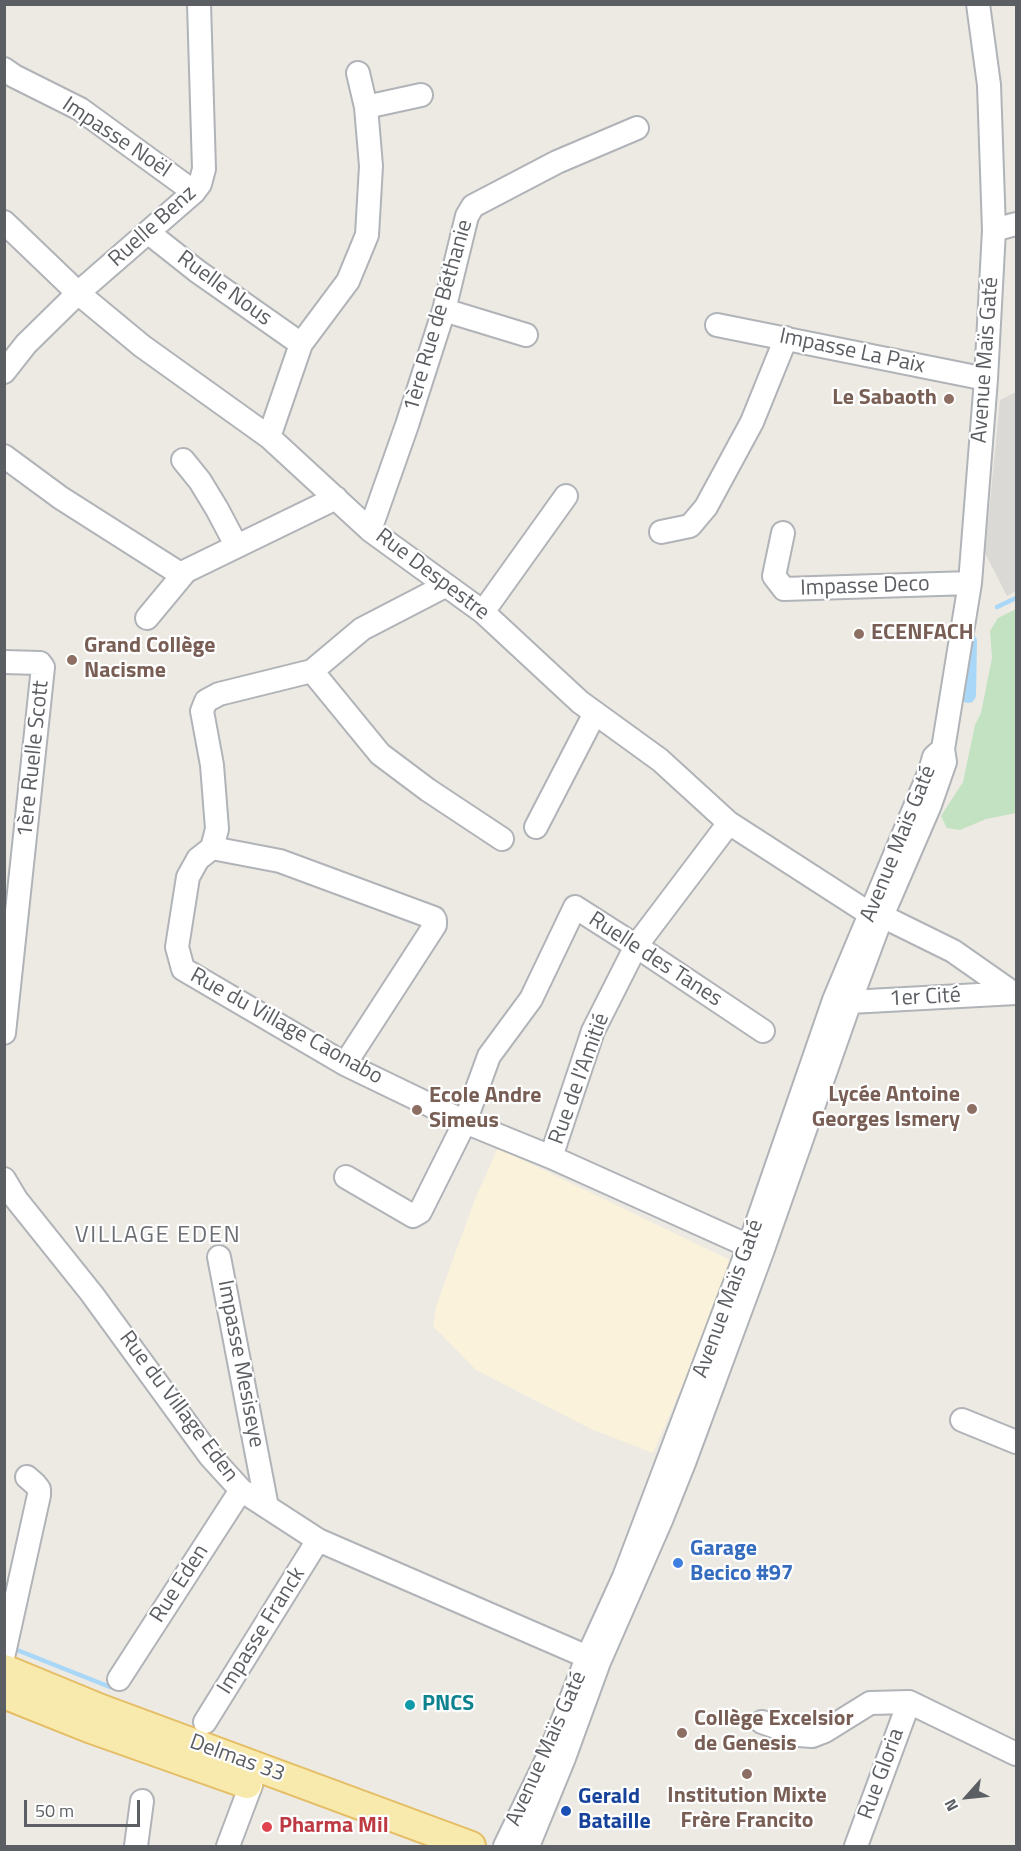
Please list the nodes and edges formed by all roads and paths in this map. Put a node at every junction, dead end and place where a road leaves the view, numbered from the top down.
1 (199, 4) edge
2 (978, 4) edge
3 (4, 69) edge
4 (358, 73) dead end
5 (421, 94) dead end
6 (366, 107) junction
7 (637, 128) dead end
8 (194, 192) junction
9 (4, 222) edge
10 (1017, 224) edge
11 (994, 230) junction
12 (149, 232) junction
13 (78, 293) junction
14 (444, 310) junction
15 (717, 325) dead end
16 (526, 335) dead end
17 (786, 338) junction
18 (301, 344) junction
19 (4, 372) edge
20 (986, 379) junction
21 (269, 437) junction
22 (4, 456) edge
23 (183, 460) dead end
24 (566, 496) dead end
25 (336, 498) junction
26 (370, 530) junction
27 (661, 532) dead end
28 (783, 533) dead end
29 (236, 545) junction
30 (182, 575) junction
31 (970, 583) junction
32 (445, 586) junction
33 (483, 612) junction
34 (147, 618) dead end
35 (4, 662) edge
36 (312, 671) junction
37 (595, 713) junction
38 (729, 823) junction
39 (536, 827) dead end
40 (502, 839) dead end
41 (212, 848) junction
42 (876, 915) junction
43 (636, 946) junction
44 (1015, 993) edge
45 (842, 1001) junction
46 (763, 1031) dead end
47 (4, 1033) edge
48 (345, 1064) junction
49 (465, 1122) junction
50 (551, 1157) junction
51 (346, 1177) dead end
52 (4, 1179) edge
53 (10, 1204) edge
54 (755, 1249) junction
55 (219, 1257) dead end
56 (962, 1420) dead end
57 (1017, 1442) edge
58 (27, 1477) dead end
59 (241, 1490) junction
60 (267, 1507) junction
61 (318, 1540) junction
62 (4, 1653) edge
63 (593, 1660) junction
64 (4, 1668) edge
65 (119, 1679) dead end
66 (4, 1694) edge
67 (909, 1701) junction
68 (205, 1722) dead end
69 (762, 1722) dead end
70 (1017, 1754) edge
71 (251, 1785) junction
72 (142, 1801) dead end
73 (136, 1846) edge
74 (228, 1846) edge
75 (414, 1846) edge
76 (471, 1846) edge
77 (505, 1846) edge
78 (528, 1846) edge
79 (856, 1846) edge

1 - 8 street, Ruelle Benz
2 - 11 street, Avenue Maïs Gaté
3 - 8 street, Impasse Noël
4 - 6 street
5 - 6 street
6 - 18 street
7 - 14 street, 1ère Rue de Béthanie
8 - 12 street, Ruelle Benz
9 - 13 street, Rue Despestre
10 - 11 street
11 - 20 street, Avenue Maïs Gaté
12 - 13 street, Ruelle Benz
12 - 18 street, Ruelle Nous
13 - 19 street, Ruelle Benz
13 - 21 street, Rue Despestre
14 - 16 street
14 - 26 street, 1ère Rue de Béthanie
15 - 17 street, Impasse La Paix
17 - 20 street, Impasse La Paix
17 - 27 street
18 - 21 street
20 - 31 street, Avenue Maïs Gaté
21 - 25 street, Rue Despestre
22 - 30 street
23 - 29 street
24 - 33 street
25 - 26 street, Rue Despestre
25 - 29 street
26 - 32 street, Rue Despestre
28 - 31 street, Impasse Deco
29 - 30 street
30 - 34 street
31 - 42 street, Avenue Maïs Gaté
32 - 33 street, Rue Despestre
32 - 36 street
33 - 37 street, Rue Despestre
35 - 47 street, 1ère Ruelle Scott
36 - 40 street
36 - 41 street
37 - 38 street, Rue Despestre
37 - 39 street
38 - 42 street, Rue Despestre
38 - 43 street, Rue de l'Amitié
41 - 48 street, Rue du Village Caonabo
41 - 48 street
42 - 44 street, Rue Despestre
42 - 45 street, Avenue Maïs Gaté
43 - 46 street, Ruelle des Tanes
43 - 49 street, Ruelle des Tanes
43 - 50 street, Rue de l'Amitié
44 - 45 street, 1er Cité
45 - 54 street, Avenue Maïs Gaté
48 - 49 street, Rue du Village Caonabo
49 - 50 street, Rue du Village Caonabo
49 - 51 street, Ruelle des Tanes
50 - 54 street, Rue du Village Caonabo
52 - 53 street, Rue du Village Eden
53 - 59 street, Rue du Village Eden
54 - 63 street, Avenue Maïs Gaté
55 - 60 street, Impasse Mesiseye
56 - 57 street
58 - 62 street
59 - 60 street, Rue du Village Eden
59 - 65 street, Rue Eden
60 - 61 street, Rue du Village Eden
61 - 63 street, Rue du Village Eden
61 - 68 street, Impasse Franck
63 - 77 street, Avenue Maïs Gaté
63 - 78 street, Avenue Maïs Gaté
64 - 76 main road, Delmas 33
66 - 71 main road, Delmas 33
67 - 69 street
67 - 70 street
67 - 79 street, Rue Gloria
71 - 74 street
71 - 75 main road, Delmas 33
72 - 73 street

